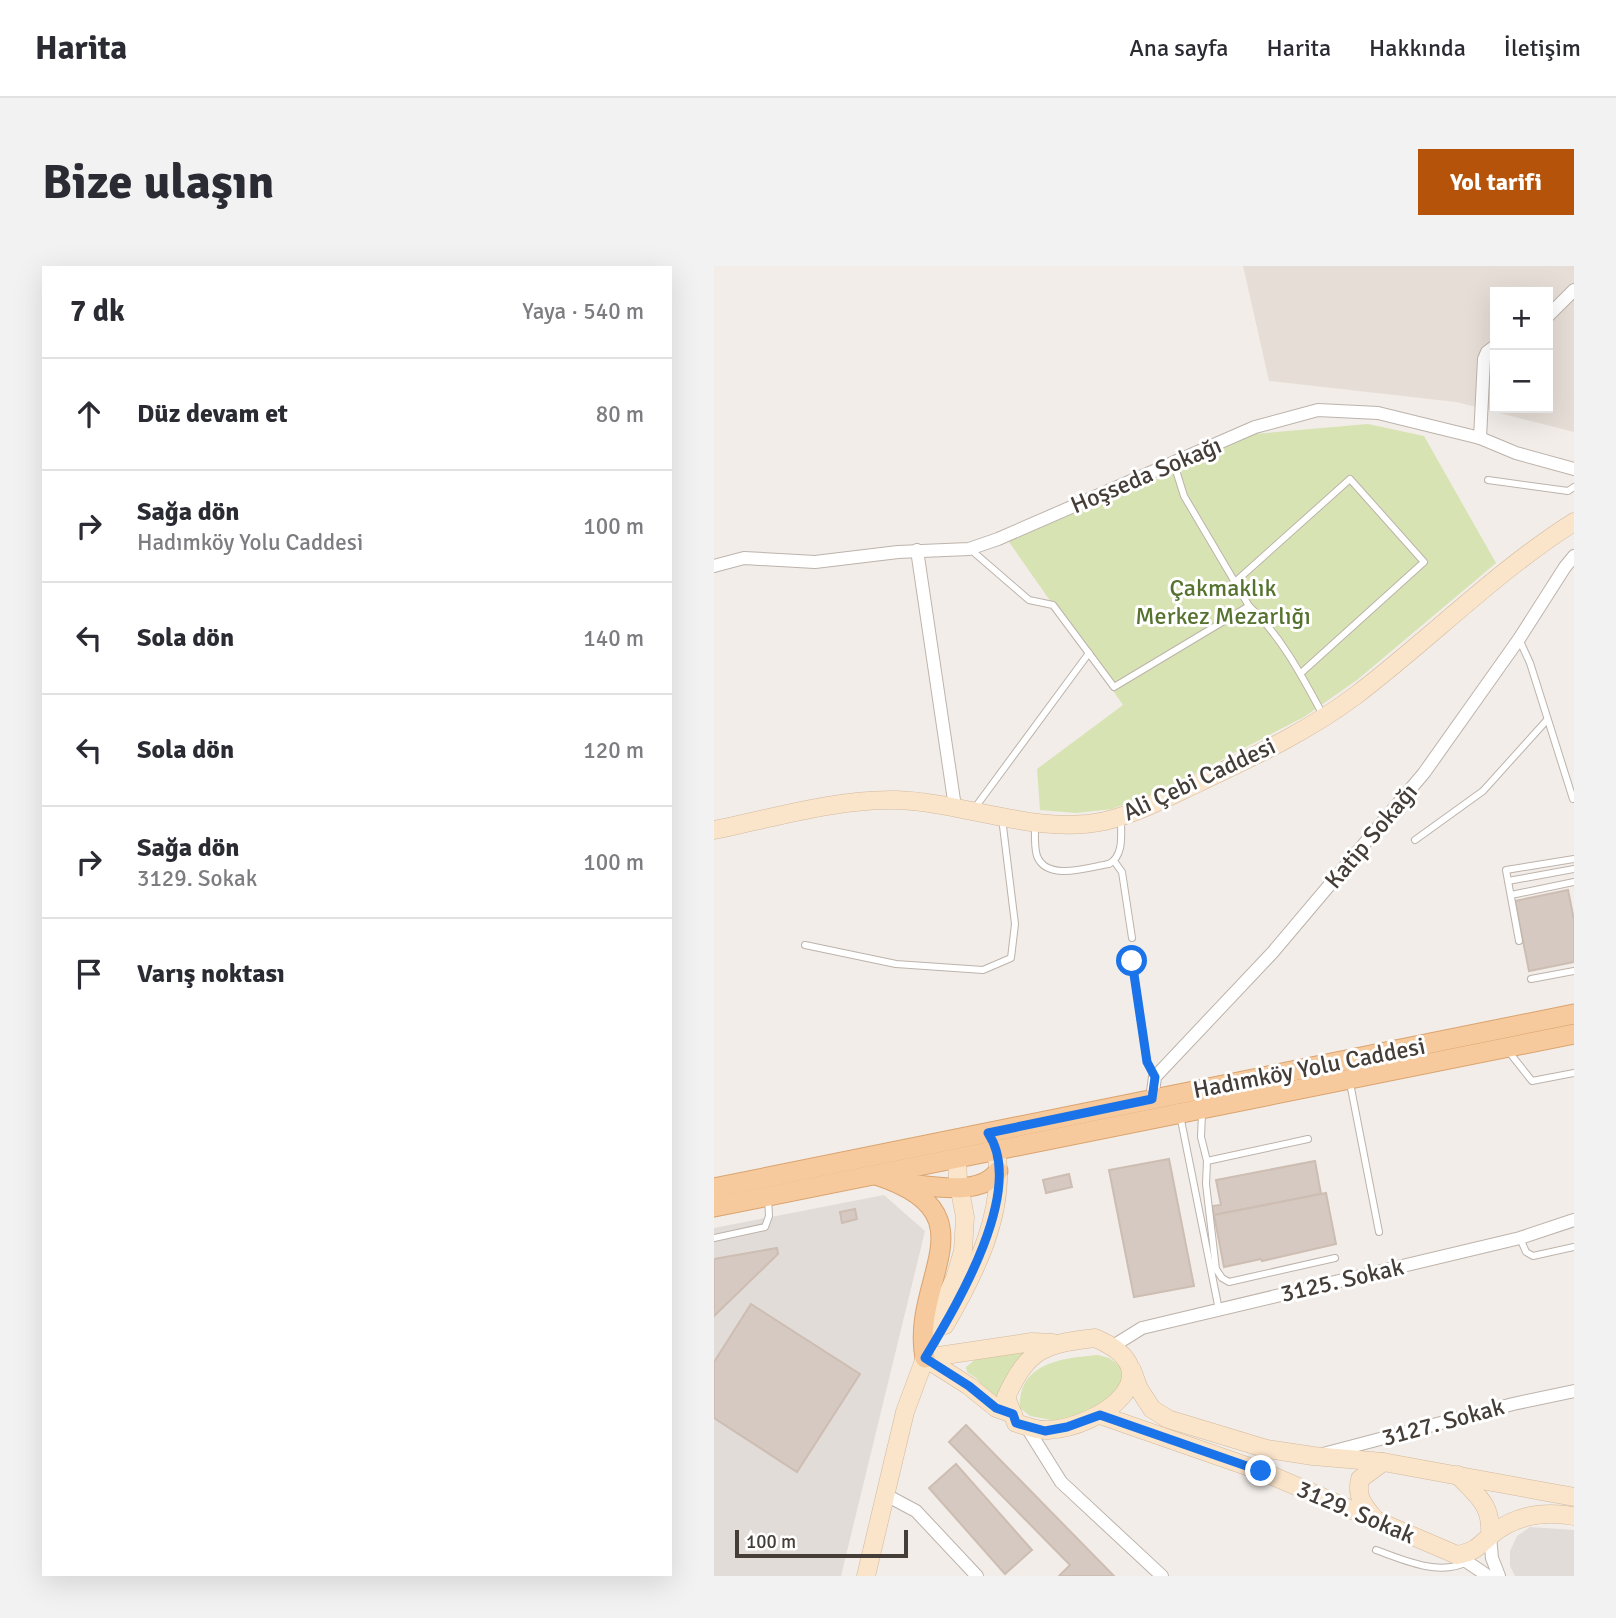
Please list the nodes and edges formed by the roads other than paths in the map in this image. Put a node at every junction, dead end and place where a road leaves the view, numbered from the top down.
1 (1574, 290) edge
2 (1553, 311) edge
3 (1490, 350) edge
4 (1480, 438) junction
5 (1174, 464) junction
6 (1574, 469) edge
7 (1488, 480) dead end
8 (1574, 487) edge
9 (1574, 522) edge
10 (969, 549) junction
11 (917, 550) junction
12 (1574, 556) edge
13 (714, 566) edge
14 (1235, 582) junction
15 (1249, 606) junction
16 (1520, 639) junction
17 (1089, 653) junction
18 (1301, 673) junction
19 (1324, 717) junction
20 (1547, 720) junction
21 (1573, 799) edge
22 (964, 809) junction
23 (1002, 816) junction
24 (1121, 816) junction
25 (1035, 821) junction
26 (714, 830) edge
27 (1415, 841) dead end
28 (1574, 859) edge
29 (1115, 861) junction
30 (1574, 869) edge
31 (1508, 881) junction
32 (1574, 882) edge
33 (1511, 895) junction
34 (1132, 938) dead end
35 (1519, 941) dead end
36 (805, 945) dead end
37 (1132, 961) dead end
38 (1574, 971) edge
39 (1531, 979) dead end
40 (1574, 1014) edge
41 (1574, 1034) edge
42 (1506, 1048) junction
43 (1574, 1073) edge
44 (1155, 1077) junction
45 (1349, 1079) junction
46 (1152, 1099) junction
47 (1202, 1108) junction
48 (1180, 1113) junction
49 (980, 1134) junction
50 (1308, 1139) dead end
51 (996, 1151) junction
52 (957, 1159) junction
53 (1207, 1161) junction
54 (998, 1171) junction
55 (875, 1174) junction
56 (899, 1182) junction
57 (960, 1187) junction
58 (714, 1188) edge
59 (768, 1196) junction
60 (714, 1207) edge
61 (1574, 1220) edge
62 (1379, 1232) dead end
63 (714, 1238) edge
64 (1520, 1238) junction
65 (1574, 1247) edge
66 (1335, 1258) dead end
67 (1219, 1310) junction
68 (1053, 1343) junction
69 (1113, 1346) junction
70 (925, 1358) junction
71 (1132, 1370) junction
72 (1574, 1391) edge
73 (1100, 1415) junction
74 (1020, 1420) junction
75 (1313, 1456) junction
76 (1383, 1462) junction
77 (1458, 1475) junction
78 (886, 1494) junction
79 (1574, 1497) edge
80 (1574, 1516) edge
81 (1376, 1520) junction
82 (1490, 1536) junction
83 (1376, 1550) dead end
84 (1462, 1559) junction
85 (1486, 1575) edge
86 (866, 1576) edge
87 (977, 1576) edge
88 (1162, 1576) edge
89 (1499, 1576) edge

1 - 2 street
3 - 4 street
4 - 5 street, Hoşseda Sokağı
4 - 6 street, Hoşseda Sokağı
5 - 10 street, Hoşseda Sokağı
5 - 14 lane
7 - 8 lane
9 - 19 street, Ali Çebi Caddesi
10 - 11 street, Hoşseda Sokağı
10 - 17 lane
11 - 13 street, Hoşseda Sokağı
11 - 22 street
12 - 16 street, Katip Sokağı
14 - 15 lane
14 - 18 lane
15 - 17 lane
15 - 18 lane
16 - 20 lane
16 - 44 street, Katip Sokağı
17 - 22 lane
18 - 19 lane
19 - 24 street, Ali Çebi Caddesi
20 - 21 lane
20 - 27 lane
22 - 23 street, Ali Çebi Caddesi
22 - 26 street, Ali Çebi Caddesi
23 - 25 street, Ali Çebi Caddesi
23 - 36 lane
24 - 25 street, Ali Çebi Caddesi
24 - 29 lane
25 - 29 lane
28 - 31 lane
29 - 34 lane
30 - 31 lane
31 - 33 lane
32 - 33 lane
33 - 35 lane
37 - 44 lane
38 - 39 lane
40 - 46 main road, Hadımköy Yolu Caddesi
41 - 42 main road, Hadımköy Yolu Caddesi
42 - 43 lane
42 - 45 main road, Hadımköy Yolu Caddesi
44 - 46 street
45 - 47 main road, Hadımköy Yolu Caddesi
45 - 62 lane
46 - 49 main road, Hadımköy Yolu Caddesi
47 - 48 main road, Hadımköy Yolu Caddesi
47 - 53 lane
48 - 51 main road, Hadımköy Yolu Caddesi
48 - 67 lane
49 - 51 main road
49 - 52 main road
49 - 58 main road, Hadımköy Yolu Caddesi
50 - 53 lane
51 - 52 main road, Hadımköy Yolu Caddesi
51 - 54 street
52 - 55 main road, Hadımköy Yolu Caddesi
52 - 57 street
53 - 66 lane
54 - 57 main road
54 - 70 street
55 - 56 main road
55 - 59 main road, Hadımköy Yolu Caddesi
56 - 57 main road
56 - 70 main road
57 - 70 street
59 - 60 main road, Hadımköy Yolu Caddesi
59 - 63 lane
61 - 64 street, 3125. Sokak
64 - 65 lane
64 - 67 street, 3125. Sokak
67 - 69 street, 3125. Sokak
68 - 69 street
68 - 70 street
68 - 74 street
69 - 71 street
70 - 74 street
70 - 78 street
71 - 73 street
71 - 75 street
72 - 75 street, 3127. Sokak
73 - 74 street
73 - 81 street, 3129. Sokak
74 - 88 street
75 - 76 street
76 - 77 street
76 - 81 street
77 - 79 street
77 - 82 street
78 - 86 street
78 - 87 street
80 - 82 street
81 - 84 street, 3129. Sokak
82 - 84 street
82 - 89 street
83 - 84 lane
84 - 85 street, 3129. Sokak

